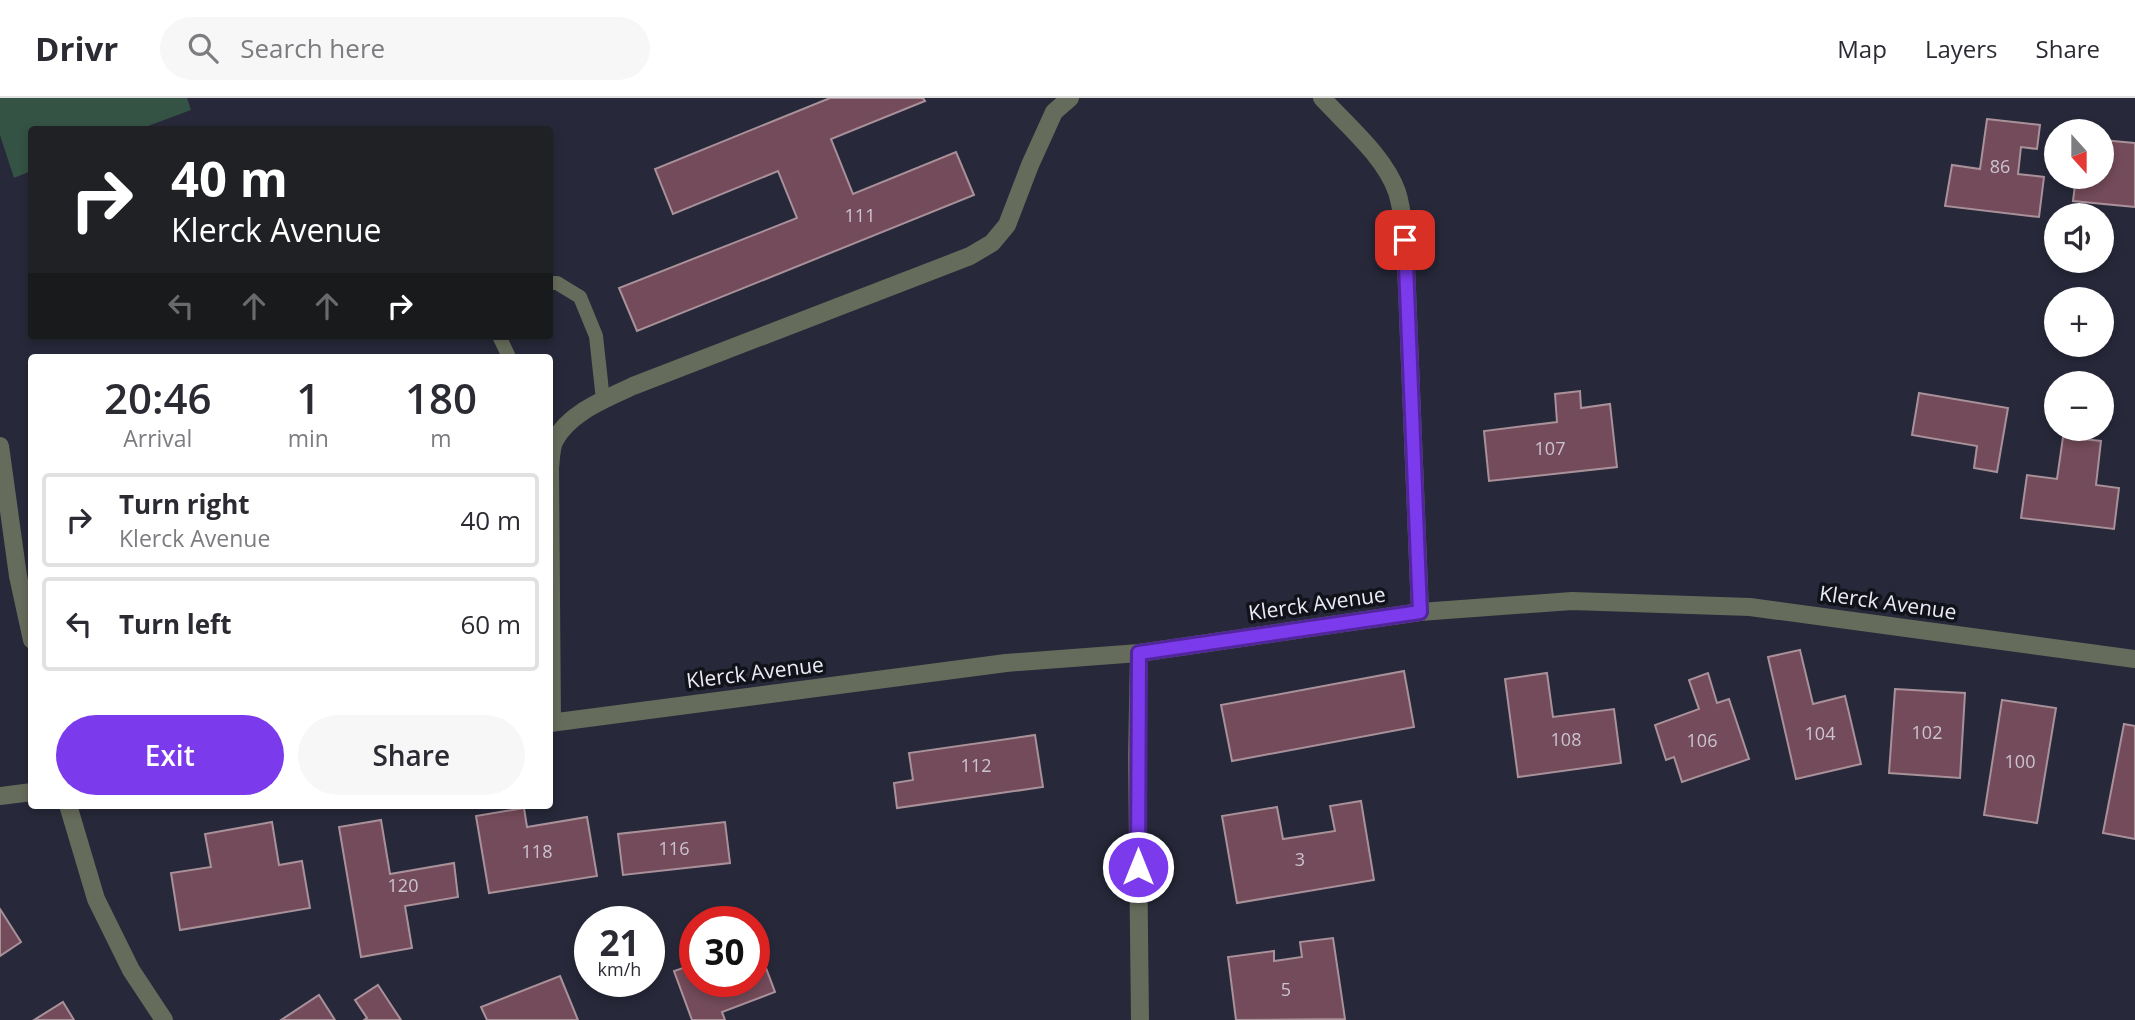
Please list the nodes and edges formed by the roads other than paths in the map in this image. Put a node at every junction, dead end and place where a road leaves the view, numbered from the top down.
1 (1070, 98) edge
2 (1322, 98) edge
3 (553, 283) edge
4 (603, 400) junction
5 (553, 436) edge
6 (0, 446) edge
7 (1420, 612) junction
8 (28, 622) edge
9 (1139, 653) junction
10 (2135, 659) edge
11 (553, 723) edge
12 (28, 792) edge
13 (0, 796) edge
14 (69, 809) edge
15 (164, 1020) edge
16 (1140, 1020) edge

1 - 4 street
2 - 7 street
3 - 4 lane
4 - 5 street
6 - 8 street
7 - 9 street, Klerck Avenue
7 - 10 street, Klerck Avenue
9 - 11 street, Klerck Avenue
9 - 16 street
12 - 13 street
14 - 15 street

